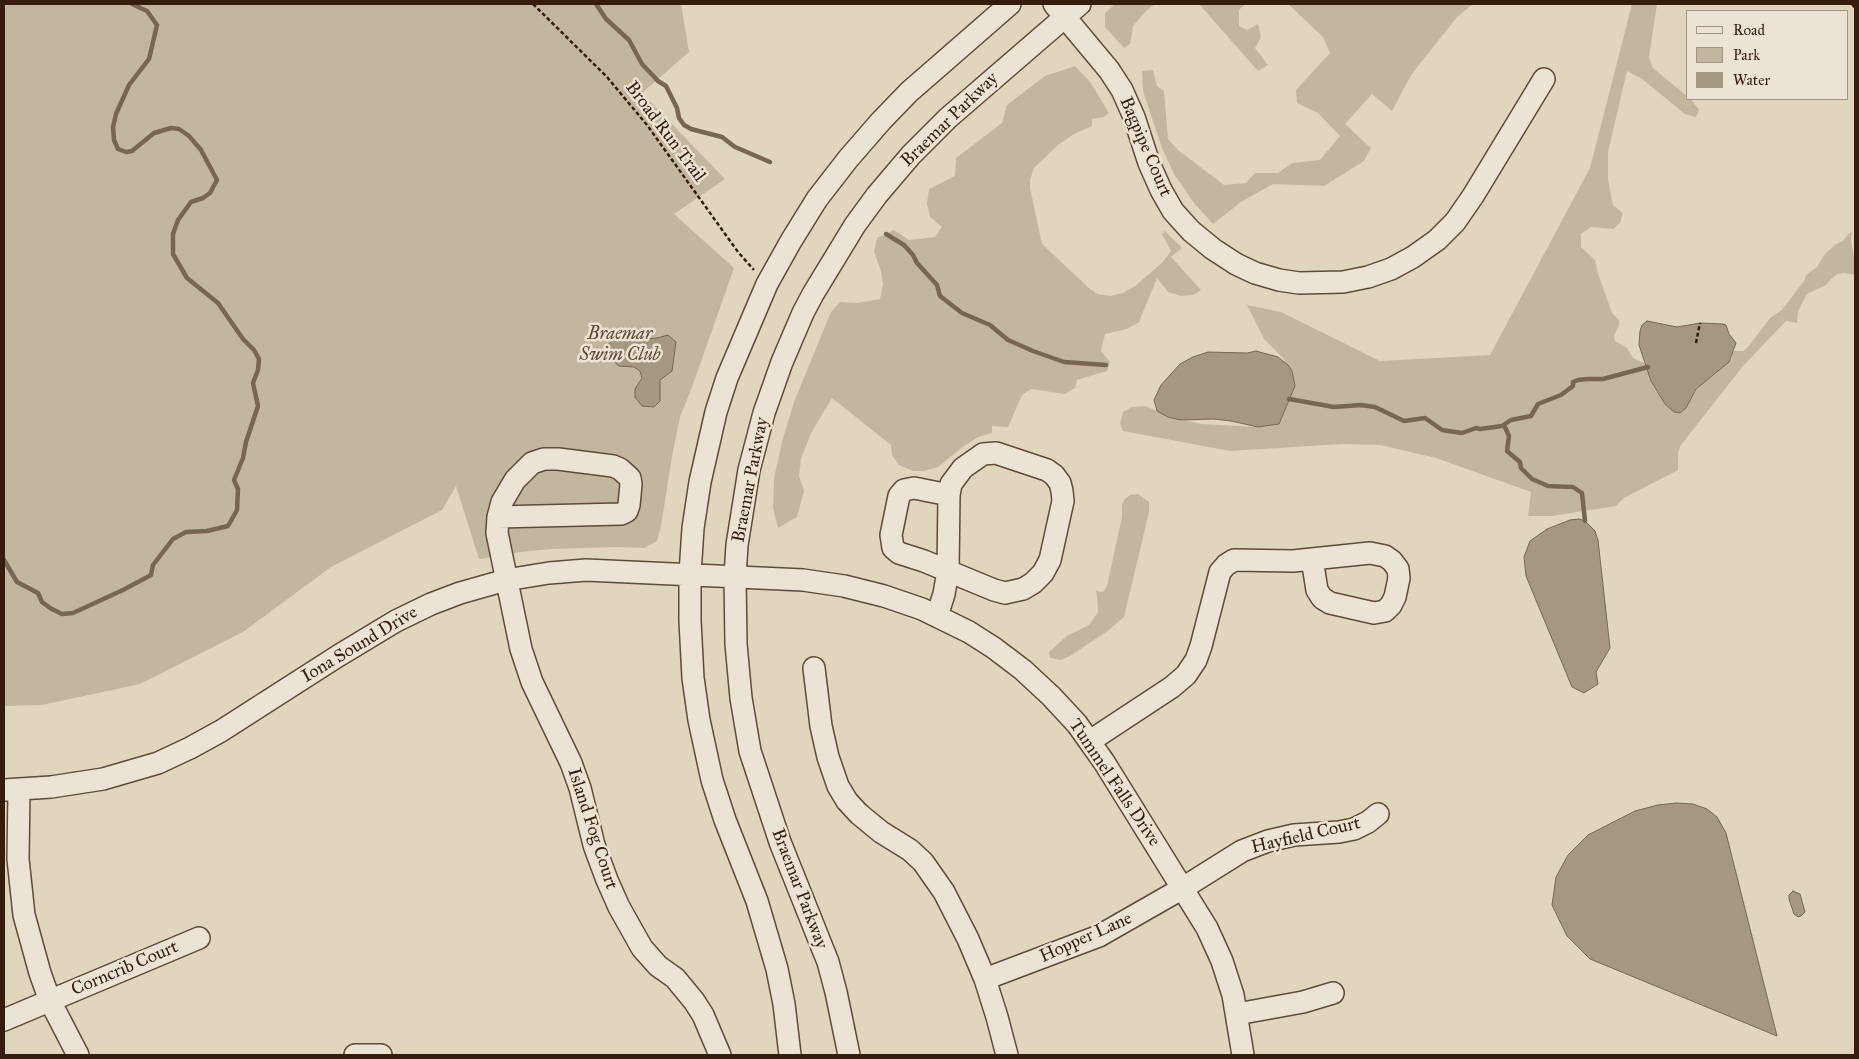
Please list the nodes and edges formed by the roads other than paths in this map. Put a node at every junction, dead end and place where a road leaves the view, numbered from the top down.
1 (1010, 4) edge
2 (1066, 8) edge
3 (1544, 78) dead end
4 (949, 496) junction
5 (498, 517) junction
6 (1312, 560) dead end
7 (948, 571) junction
8 (690, 574) junction
9 (735, 576) junction
10 (506, 580) junction
11 (937, 616) junction
12 (814, 668) dead end
13 (1090, 741) junction
14 (11, 790) edge
15 (1378, 814) dead end
16 (1183, 888) junction
17 (199, 938) dead end
18 (985, 980) junction
19 (1333, 994) dead end
20 (50, 1001) junction
21 (1237, 1014) junction
22 (5, 1016) edge
23 (78, 1055) edge
24 (355, 1055) edge
25 (381, 1055) edge
26 (720, 1055) edge
27 (790, 1055) edge
28 (849, 1055) edge
29 (1007, 1055) edge
30 (1243, 1055) edge

1 - 8 street
2 - 3 street, Bagpipe Court
2 - 9 street, Braemar Parkway
4 - 7 street
4 - 7 street
4 - 7 street
5 - 5 street
5 - 10 street, Island Fog Court
6 - 13 street
7 - 11 street
8 - 9 street, Iona Sound Drive
8 - 10 street, Iona Sound Drive
8 - 27 street
9 - 11 street, Tummel Falls Drive
9 - 28 street, Braemar Parkway
10 - 14 street, Iona Sound Drive
10 - 26 street, Island Fog Court
11 - 13 street, Tummel Falls Drive
12 - 18 street
13 - 16 street, Tummel Falls Drive
14 - 20 street
15 - 16 street, Hayfield Court
16 - 18 street, Hopper Lane
16 - 21 street, Tummel Falls Drive
17 - 20 street, Corncrib Court
18 - 29 street
19 - 21 street
20 - 22 street, Corncrib Court
20 - 23 street
21 - 30 street, Tummel Falls Drive
24 - 25 street

